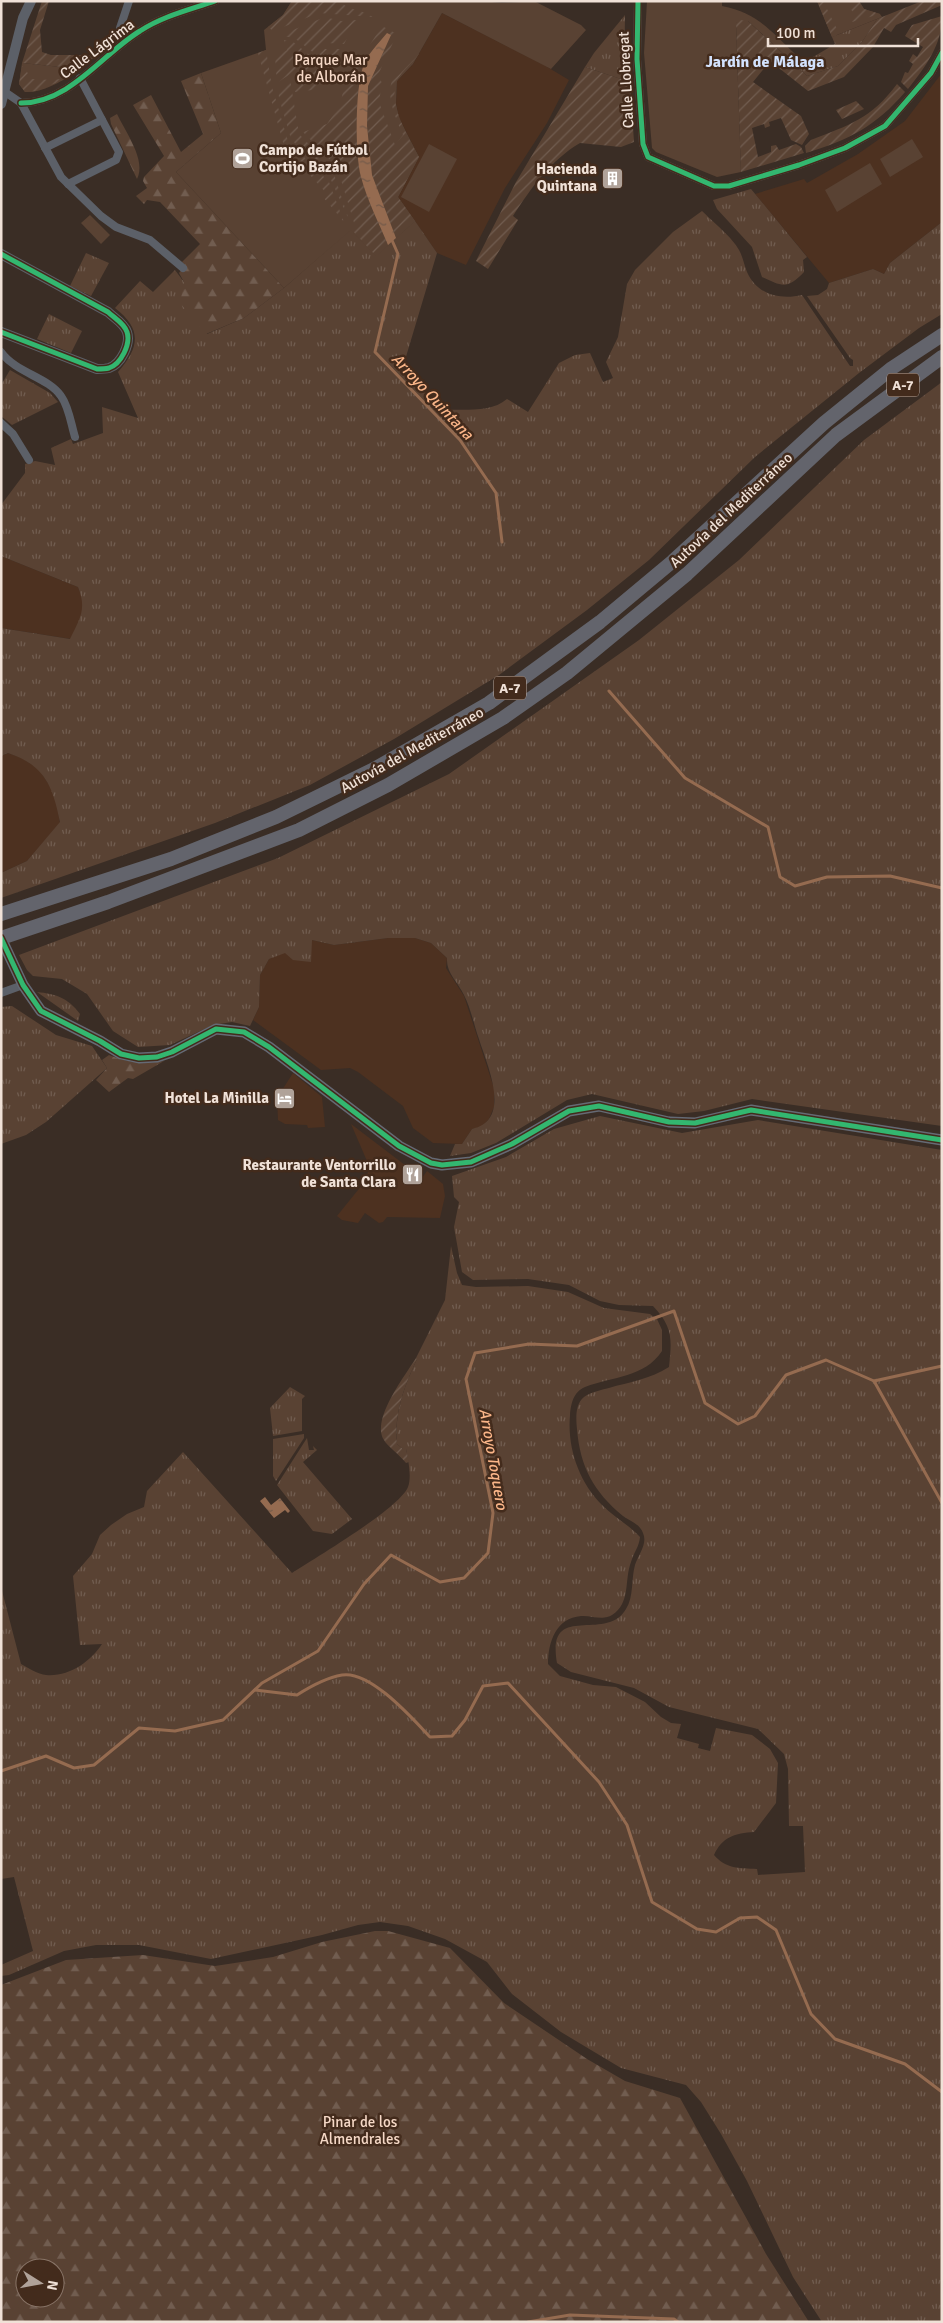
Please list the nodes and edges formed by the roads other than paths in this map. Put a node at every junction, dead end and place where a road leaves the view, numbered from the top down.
1 (31, 1) edge
2 (129, 1) edge
3 (215, 1) edge
4 (638, 1) edge
5 (126, 40) junction
6 (942, 53) edge
7 (80, 78) junction
8 (5, 92) junction
9 (21, 103) junction
10 (1, 104) edge
11 (102, 120) junction
12 (45, 148) junction
13 (68, 184) junction
14 (1, 254) edge
15 (183, 268) dead end
16 (1, 332) edge
17 (942, 335) edge
18 (1, 352) edge
19 (942, 357) edge
20 (1, 423) edge
21 (75, 437) dead end
22 (29, 460) dead end
23 (1, 914) edge
24 (1, 938) edge
25 (24, 985) junction
26 (1, 993) edge
27 (942, 1140) edge

1 - 8 street
2 - 5 street
3 - 5 street, Calle Lágrima
4 - 6 street, Calle Llobregat
5 - 7 street, Calle Lágrima
7 - 9 street, Calle Lágrima
7 - 11 street
8 - 9 street
8 - 10 street
9 - 12 street
11 - 12 street
11 - 13 street
12 - 13 street
13 - 15 street
14 - 16 street
17 - 23 highway, Autovía del Mediterráneo / A-7
18 - 21 street
19 - 24 highway, Autovía del Mediterráneo / A-7
20 - 22 street
24 - 25 main road
25 - 26 street
25 - 27 main road

